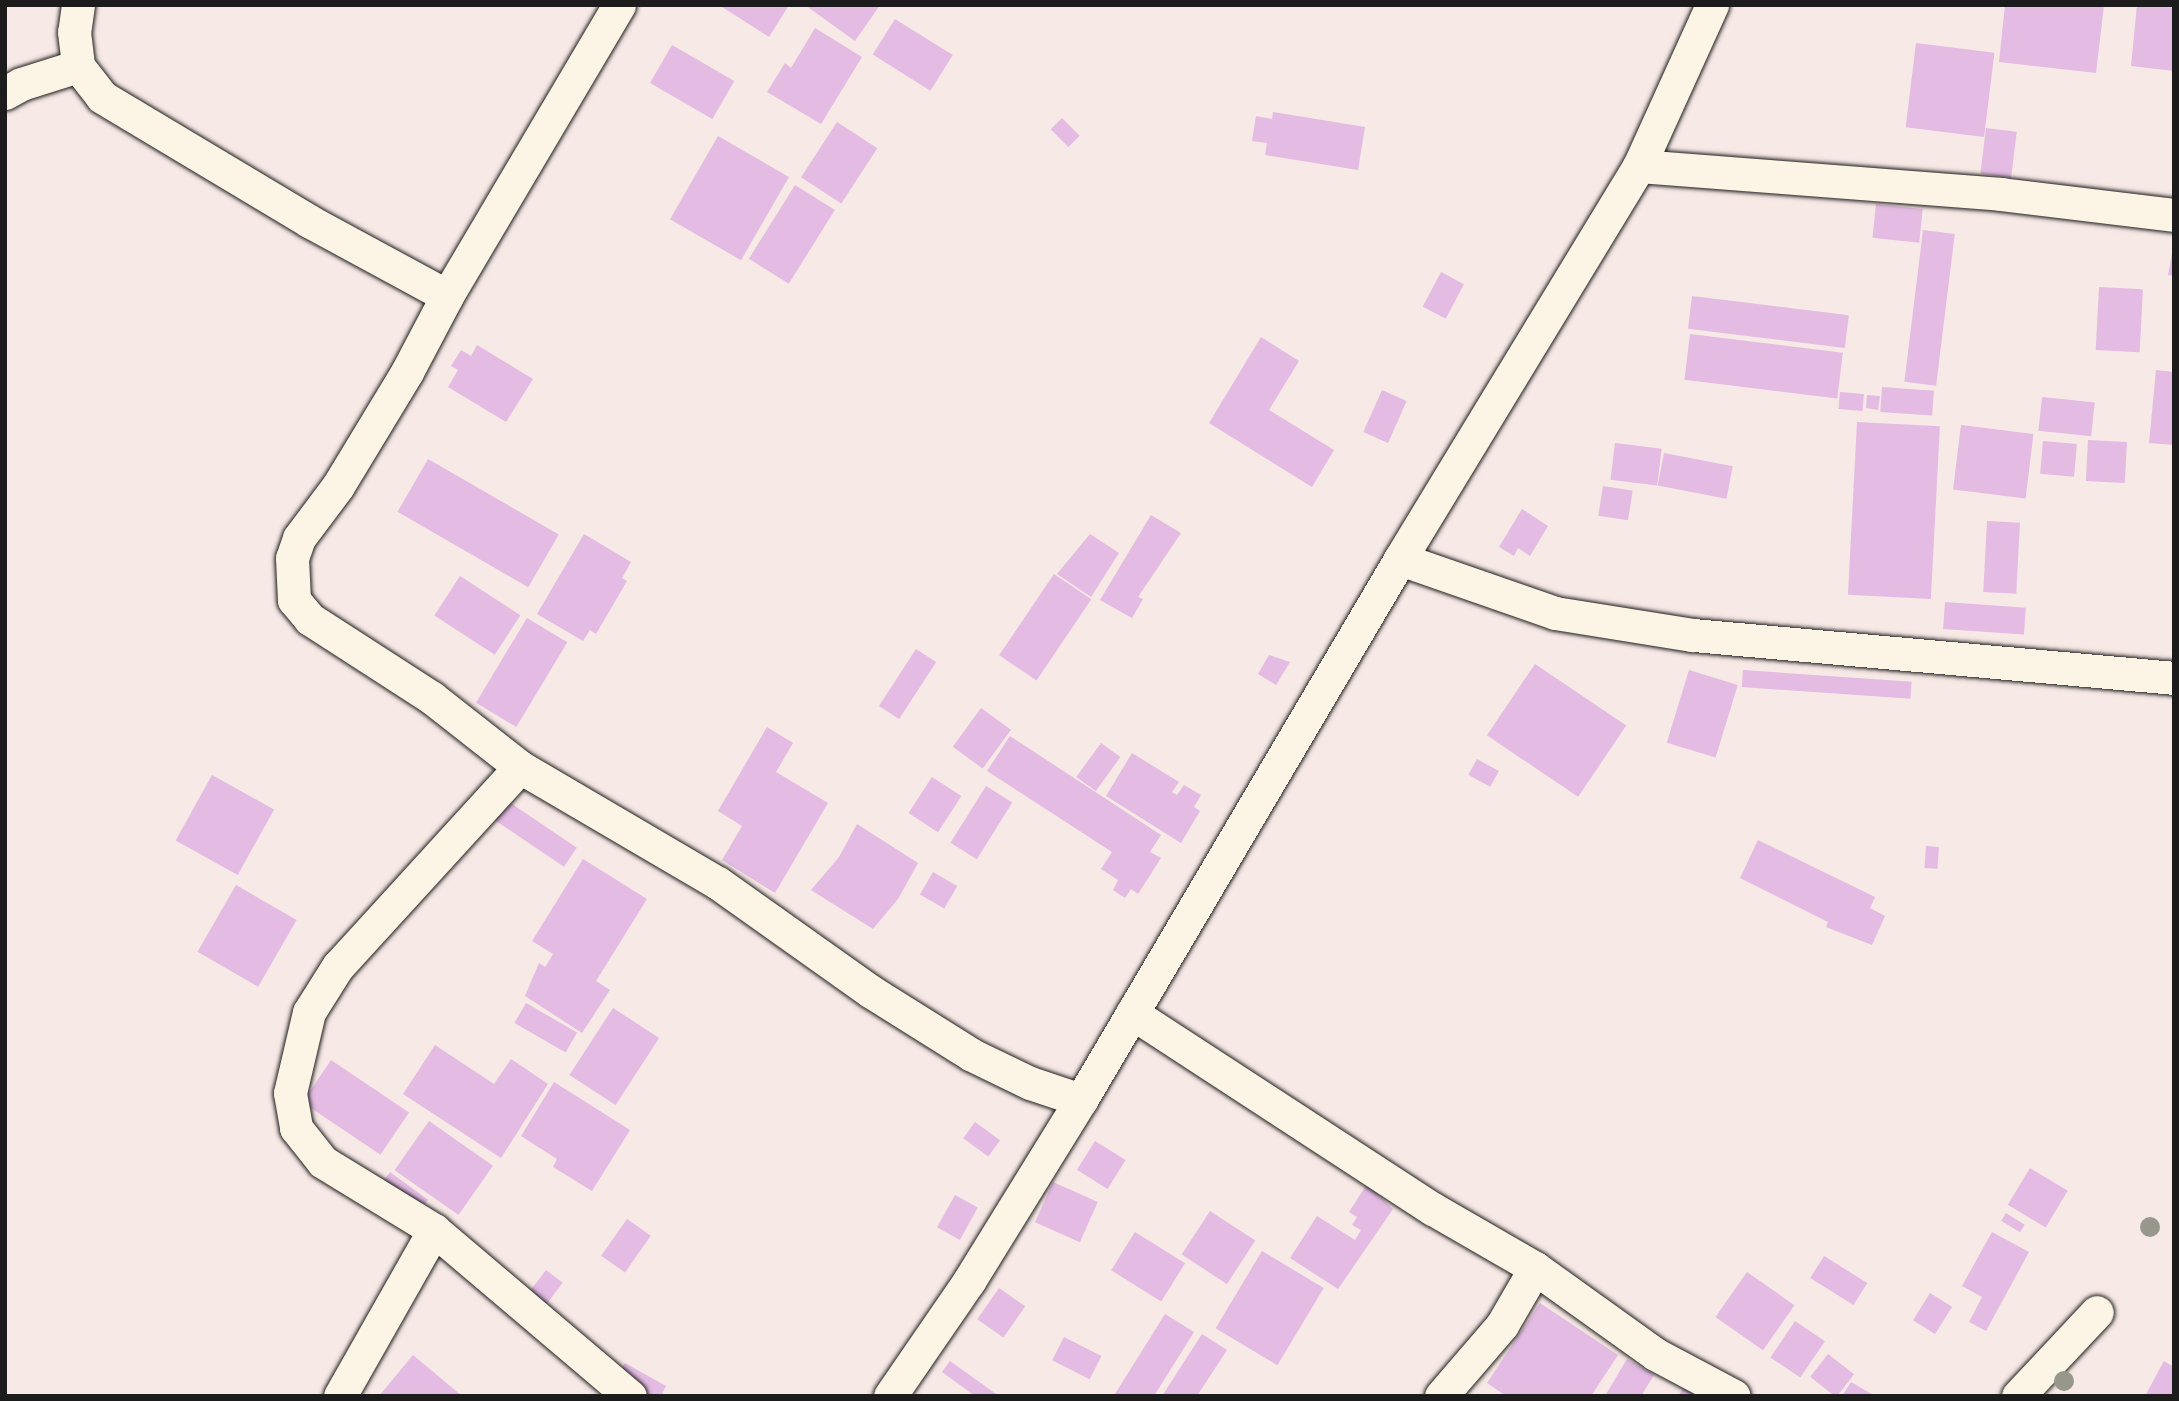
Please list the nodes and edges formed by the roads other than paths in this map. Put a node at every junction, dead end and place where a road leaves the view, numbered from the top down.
1 (78, 5) edge
2 (620, 5) edge
3 (1712, 5) edge
4 (78, 65) junction
5 (5, 93) edge
6 (1639, 166) junction
7 (2174, 215) edge
8 (447, 296) junction
9 (1400, 559) junction
10 (2174, 678) edge
11 (520, 767) junction
12 (1132, 1013) junction
13 (1080, 1100) junction
14 (434, 1230) junction
15 (1535, 1268) junction
16 (2097, 1312) dead end
17 (340, 1396) edge
18 (630, 1396) edge
19 (890, 1396) edge
20 (1441, 1396) edge
21 (1734, 1396) edge
22 (2018, 1396) edge

1 - 4 street
2 - 8 street
3 - 6 street
4 - 5 street
4 - 8 street
6 - 7 street
6 - 9 street
8 - 11 street
9 - 10 street
9 - 12 street
11 - 13 street
11 - 14 street
12 - 13 street
12 - 15 street
13 - 19 street
14 - 17 street
14 - 18 street
15 - 20 street
15 - 21 street
16 - 22 street

